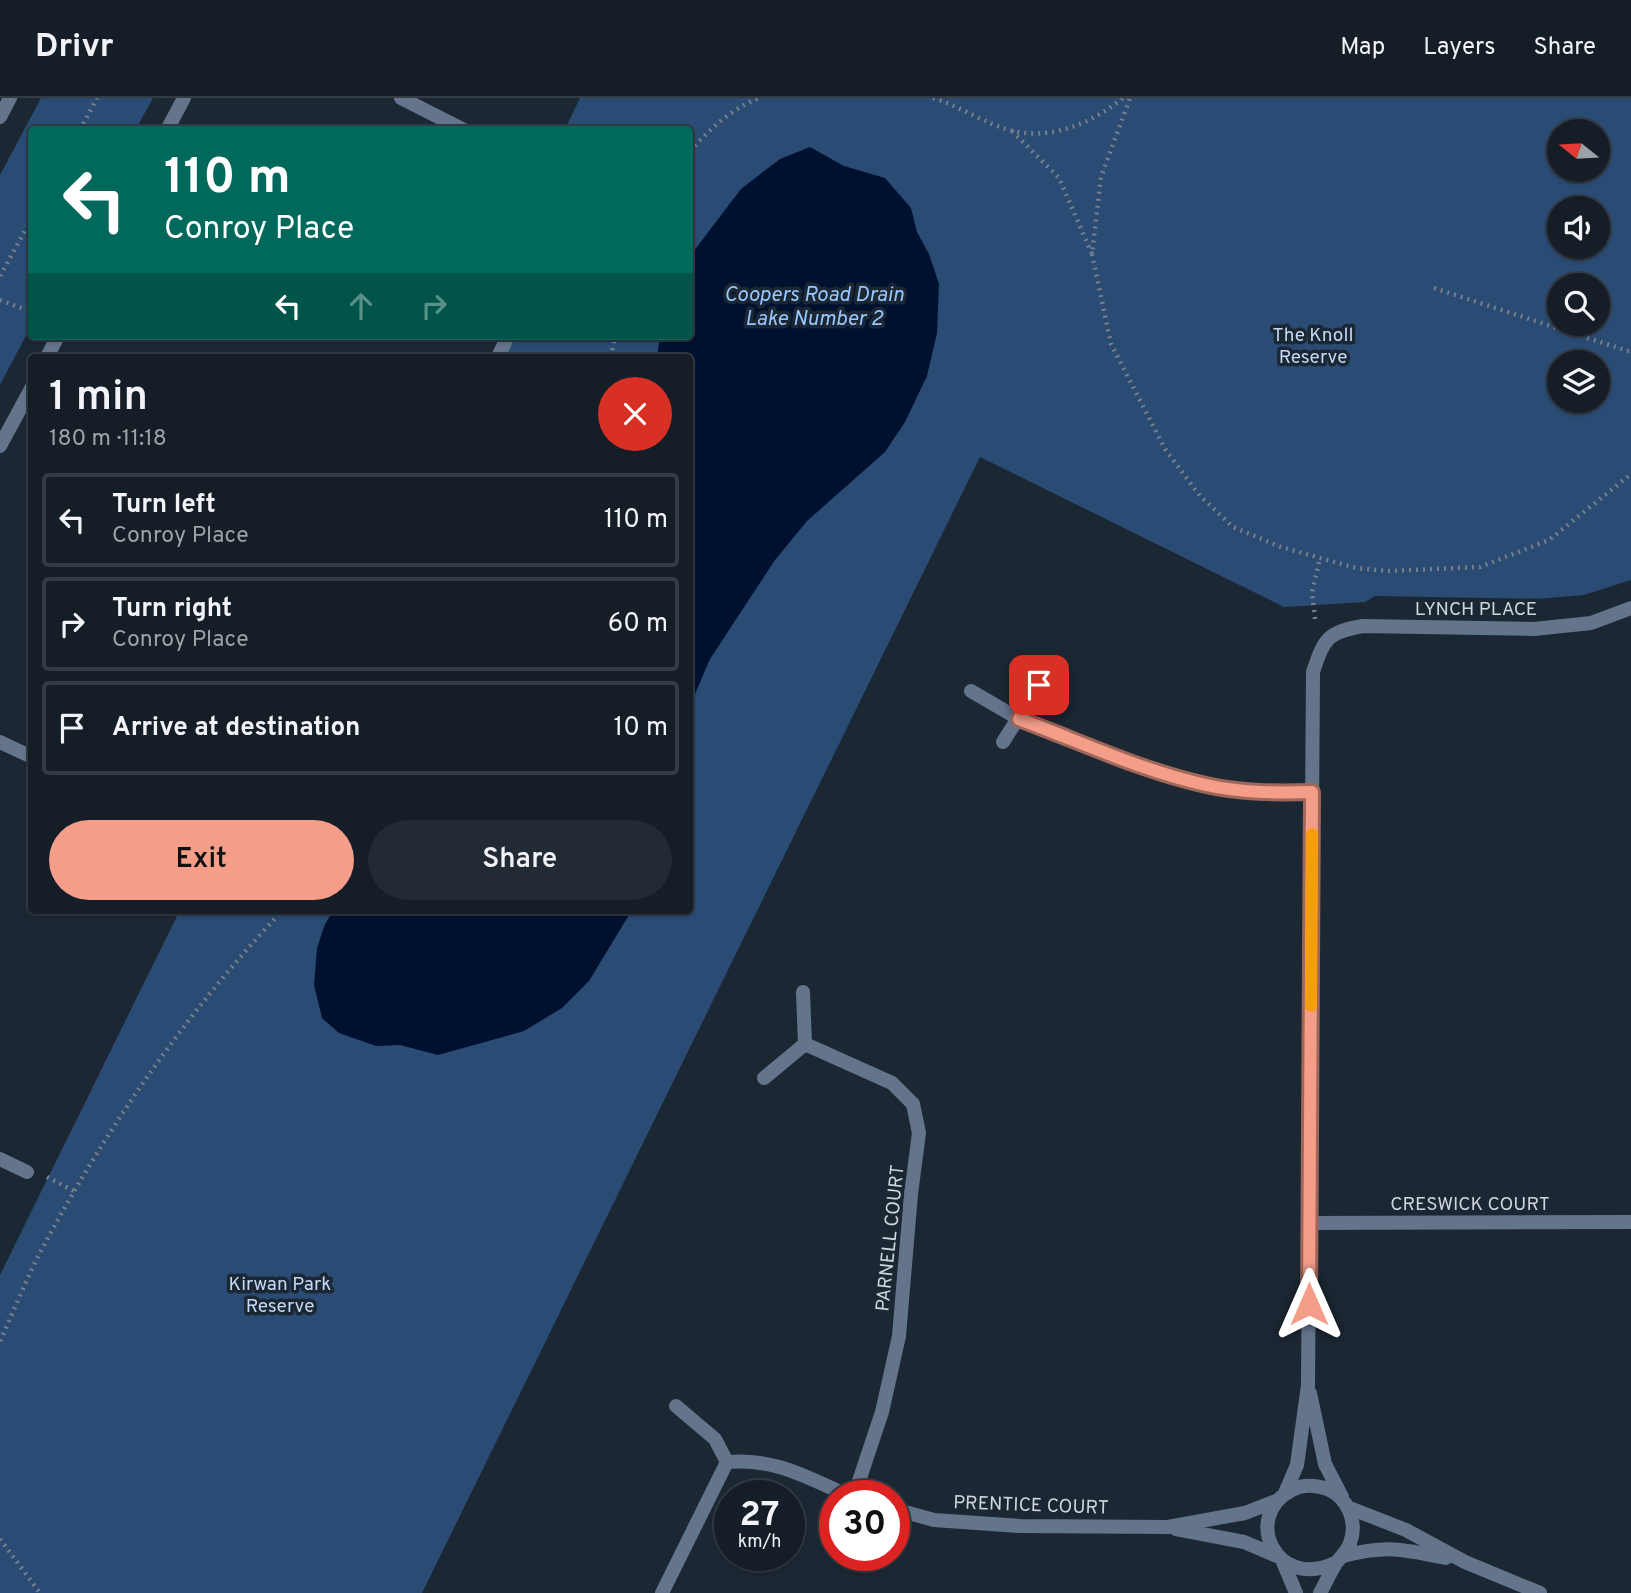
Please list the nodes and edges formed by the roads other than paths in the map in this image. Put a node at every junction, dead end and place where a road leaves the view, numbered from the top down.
1 (10, 98) edge
2 (184, 98) edge
3 (401, 98) edge
4 (0, 117) edge
5 (169, 126) edge
6 (456, 126) edge
7 (28, 394) edge
8 (0, 446) edge
9 (1631, 608) edge
10 (1039, 685) dead end
11 (971, 691) dead end
12 (1019, 719) junction
13 (0, 742) edge
14 (1003, 742) dead end
15 (28, 755) edge
16 (1312, 792) junction
17 (803, 992) dead end
18 (805, 1044) junction
19 (764, 1078) dead end
20 (0, 1159) edge
21 (27, 1172) dead end
22 (1631, 1222) edge
23 (1309, 1223) junction
24 (1308, 1385) junction
25 (676, 1406) dead end
26 (727, 1462) junction
27 (858, 1480) edge
28 (819, 1482) edge
29 (1280, 1497) junction
30 (1345, 1504) junction
31 (910, 1513) edge
32 (1168, 1527) junction
33 (1280, 1559) junction
34 (1340, 1559) junction
35 (1465, 1562) junction
36 (662, 1593) edge
37 (1296, 1593) edge
38 (1321, 1593) edge
39 (1540, 1593) edge

1 - 4 street
2 - 5 street
3 - 6 street
7 - 8 street
9 - 16 street, LYNCH PLACE
10 - 12 street
11 - 12 street
12 - 14 street
12 - 16 street
13 - 15 street
16 - 23 street
17 - 18 street
18 - 19 street
18 - 27 street, PARNELL COURT
20 - 21 street
22 - 23 street, CRESWICK COURT
23 - 24 street
24 - 29 street
24 - 30 street
25 - 26 street
26 - 28 street
26 - 36 street
29 - 30 street
29 - 32 street, PRENTICE COURT
29 - 33 street
30 - 34 street
30 - 35 street
31 - 32 street, PRENTICE COURT
32 - 33 street, PRENTICE COURT
33 - 34 street
33 - 37 street
34 - 35 street
34 - 38 street
35 - 39 street

